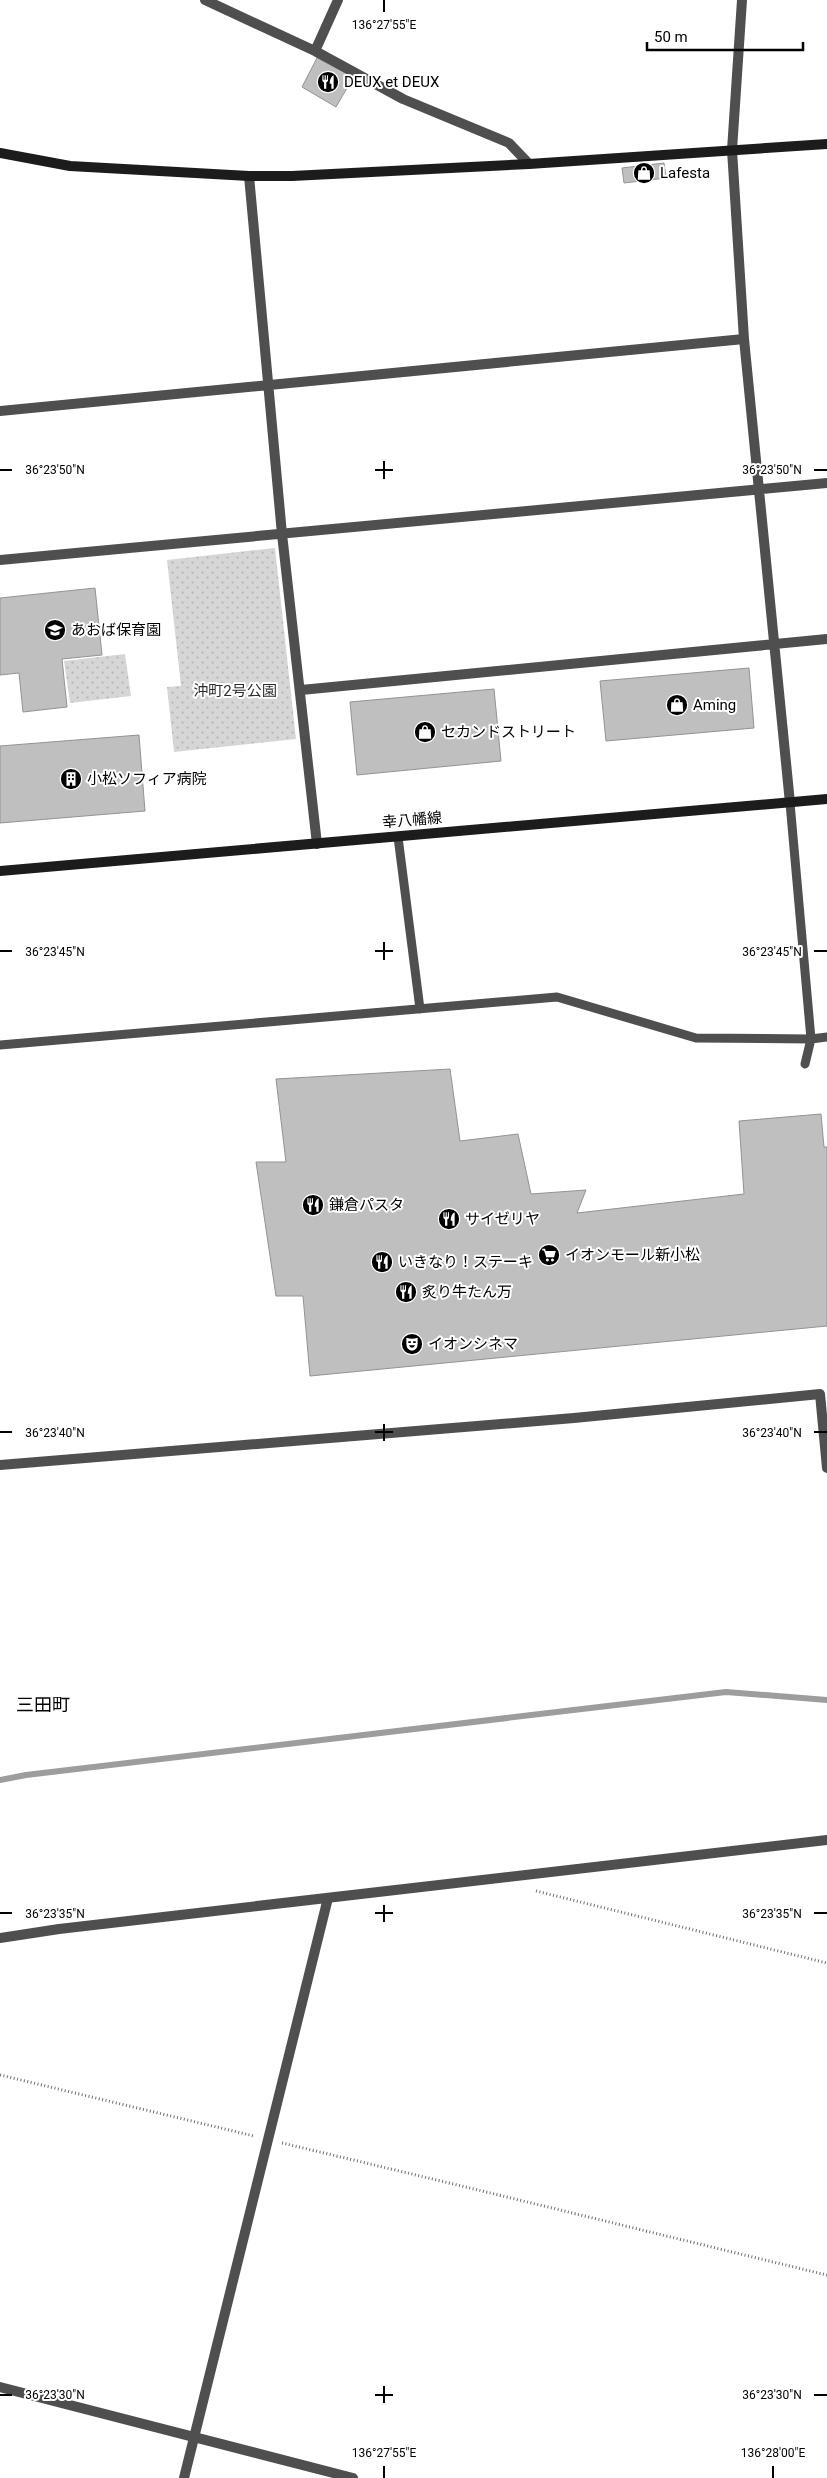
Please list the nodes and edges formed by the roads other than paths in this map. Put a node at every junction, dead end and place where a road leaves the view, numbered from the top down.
1 (206, 0) edge
2 (338, 0) edge
3 (742, 0) edge
4 (315, 51) junction
5 (827, 144) edge
6 (732, 150) junction
7 (0, 153) edge
8 (529, 164) junction
9 (249, 176) junction
10 (744, 339) junction
11 (270, 386) junction
12 (0, 411) edge
13 (827, 483) edge
14 (760, 489) junction
15 (282, 534) junction
16 (0, 560) edge
17 (827, 639) edge
18 (775, 644) junction
19 (301, 690) junction
20 (827, 799) edge
21 (790, 803) junction
22 (398, 837) junction
23 (317, 844) junction
24 (0, 871) edge
25 (420, 1009) junction
26 (827, 1037) edge
27 (811, 1039) junction
28 (0, 1045) edge
29 (805, 1064) dead end
30 (823, 1394) edge
31 (0, 1466) edge
32 (827, 1468) edge
33 (827, 1840) edge
34 (328, 1898) junction
35 (0, 1938) edge
36 (0, 2387) edge
37 (192, 2436) junction
38 (184, 2478) edge
39 (353, 2478) edge

1 - 4 street
2 - 4 street
3 - 6 street
4 - 8 street
5 - 6 street
6 - 8 street
6 - 10 street
7 - 9 street
8 - 9 street
9 - 11 street
10 - 11 street
10 - 14 street
11 - 12 street
11 - 15 street
13 - 14 street
14 - 15 street
14 - 18 street
15 - 16 street
15 - 19 street
17 - 18 street
18 - 19 street
18 - 21 street
19 - 23 street
20 - 21 street, 幸八幡線
21 - 22 street, 幸八幡線
21 - 27 lane
22 - 23 street, 幸八幡線
22 - 25 lane
23 - 24 street, 幸八幡線
25 - 27 lane
25 - 28 lane
26 - 27 lane
27 - 29 lane
30 - 31 street
30 - 32 street
33 - 34 street
34 - 35 street
34 - 37 street
36 - 37 street
37 - 38 street
37 - 39 street

